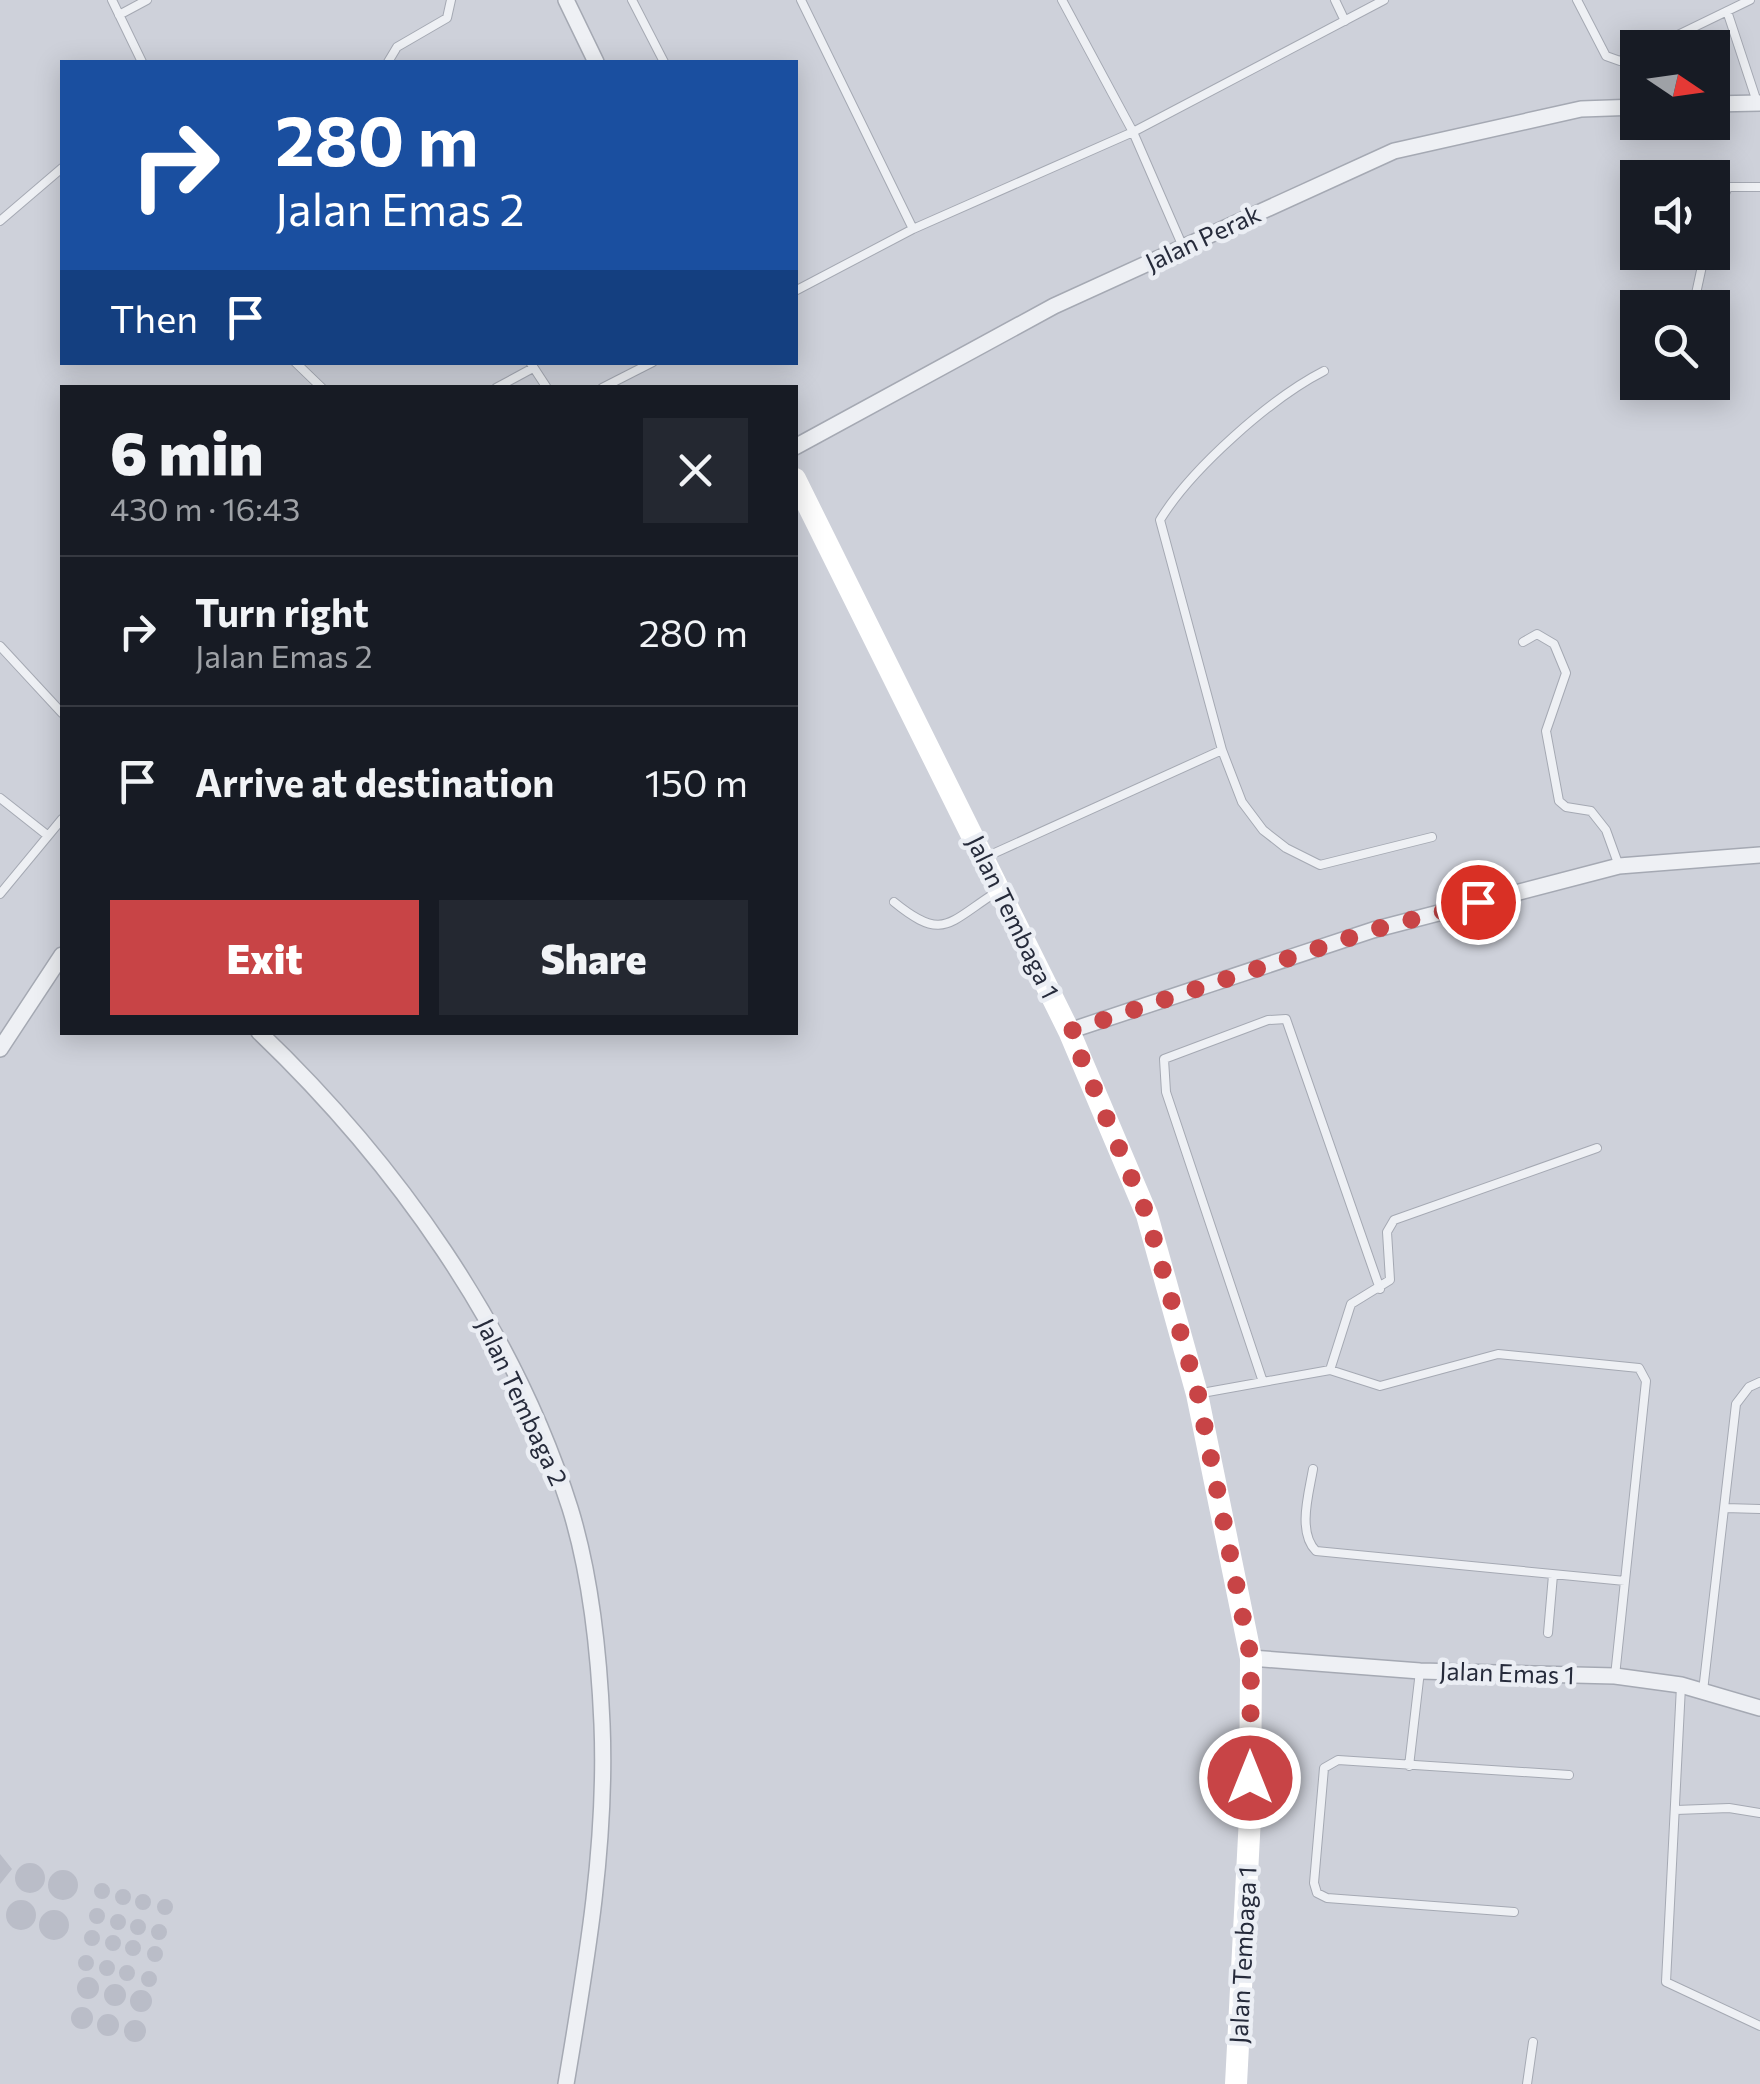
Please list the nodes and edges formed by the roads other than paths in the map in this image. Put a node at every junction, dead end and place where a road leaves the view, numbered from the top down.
1 (112, 0) edge
2 (147, 0) edge
3 (451, 0) edge
4 (566, 0) edge
5 (632, 0) edge
6 (801, 0) edge
7 (1062, 0) edge
8 (1335, 0) edge
9 (1384, 0) edge
10 (1577, 0) edge
11 (1750, 0) edge
12 (1727, 11) junction
13 (119, 16) junction
14 (1345, 20) junction
15 (1688, 30) edge
16 (141, 60) edge
17 (389, 60) edge
18 (595, 60) edge
19 (663, 60) edge
20 (1620, 60) edge
21 (1758, 102) edge
22 (1730, 103) edge
23 (1620, 107) edge
24 (1133, 132) junction
25 (60, 170) edge
26 (1730, 187) edge
27 (1760, 187) edge
28 (0, 221) edge
29 (914, 229) junction
30 (1183, 247) junction
31 (798, 288) edge
32 (297, 365) edge
33 (531, 365) edge
34 (647, 365) edge
35 (1324, 371) dead end
36 (319, 385) edge
37 (501, 385) edge
38 (608, 385) edge
39 (798, 445) edge
40 (798, 485) edge
41 (1523, 642) dead end
42 (0, 646) edge
43 (60, 711) edge
44 (1222, 750) junction
45 (0, 798) edge
46 (60, 821) edge
47 (47, 834) junction
48 (1432, 837) dead end
49 (1760, 855) edge
50 (984, 858) junction
51 (1619, 866) junction
52 (999, 890) junction
53 (0, 894) edge
54 (894, 902) dead end
55 (60, 958) edge
56 (1070, 1031) junction
57 (266, 1035) edge
58 (0, 1048) edge
59 (1597, 1148) dead end
60 (1380, 1290) junction
61 (1330, 1370) junction
62 (1264, 1382) junction
63 (1760, 1382) edge
64 (1198, 1394) junction
65 (1313, 1469) dead end
66 (1725, 1508) junction
67 (1760, 1509) edge
68 (1553, 1575) junction
69 (1625, 1581) junction
70 (1548, 1632) dead end
71 (1251, 1658) junction
72 (1420, 1670) junction
73 (1615, 1676) junction
74 (1682, 1685) junction
75 (1703, 1691) junction
76 (1760, 1708) edge
77 (1409, 1766) junction
78 (1570, 1775) dead end
79 (1676, 1810) junction
80 (1760, 1813) edge
81 (1514, 1912) dead end
82 (1760, 2026) edge
83 (1532, 2042) dead end
84 (566, 2084) edge
85 (1236, 2084) edge
86 (1526, 2084) edge

1 - 13 lane
2 - 13 lane
3 - 17 lane
4 - 18 street
5 - 19 lane
6 - 29 lane
7 - 24 lane
8 - 14 lane
9 - 14 lane
10 - 20 lane
11 - 12 lane
12 - 15 lane
12 - 21 lane
13 - 16 lane
14 - 24 lane
21 - 22 street
23 - 30 street, Jalan Perak
24 - 29 lane
24 - 30 lane
25 - 28 lane
26 - 27 lane
29 - 31 lane
30 - 39 street, Jalan Perak
32 - 36 lane
33 - 37 lane
34 - 38 lane
35 - 44 lane
40 - 50 street, Jalan Tembaga 1
41 - 51 lane
42 - 43 lane
44 - 48 lane
44 - 50 lane
45 - 47 lane
46 - 47 lane
47 - 53 lane
49 - 51 street
50 - 52 street, Jalan Tembaga 1
51 - 56 street
52 - 54 lane
52 - 56 street, Jalan Tembaga 1
55 - 58 street
56 - 64 street, Jalan Tembaga 1
57 - 84 street, Jalan Tembaga 2
59 - 60 lane
60 - 61 lane
60 - 62 lane
61 - 62 lane
61 - 69 lane
62 - 64 lane
63 - 66 lane
64 - 71 street, Jalan Tembaga 1
65 - 68 lane
66 - 67 lane
66 - 75 lane
68 - 69 lane
68 - 70 lane
69 - 73 lane
71 - 72 street, Jalan Emas 1
71 - 85 street, Jalan Tembaga 1
72 - 73 street, Jalan Emas 1
72 - 77 lane
73 - 74 street, Jalan Emas 1
74 - 75 street, Jalan Emas 1
74 - 79 lane
75 - 76 street, Jalan Emas 1
77 - 78 lane
77 - 81 lane
79 - 80 lane
79 - 82 lane
83 - 86 lane

